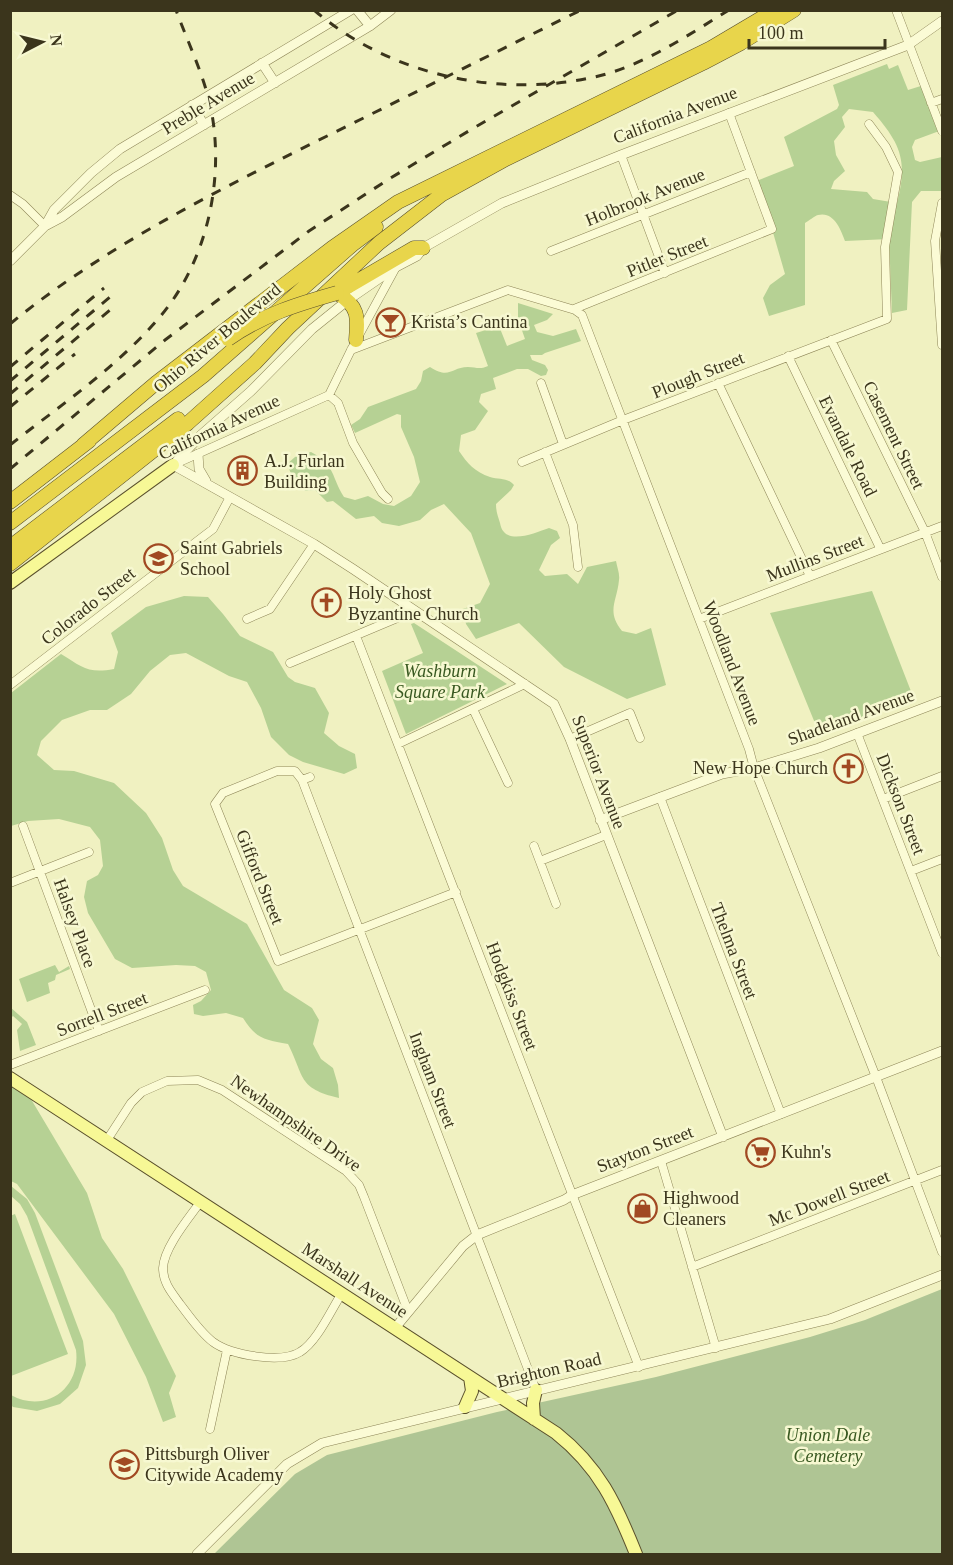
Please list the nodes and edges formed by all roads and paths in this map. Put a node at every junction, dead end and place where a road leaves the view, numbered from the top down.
1 (351, 10) edge
2 (357, 10) edge
3 (391, 10) edge
4 (775, 10) edge
5 (794, 10) edge
6 (896, 10) edge
7 (942, 21) edge
8 (370, 26) junction
9 (908, 45) junction
10 (262, 63) junction
11 (275, 83) junction
12 (942, 99) edge
13 (931, 103) junction
14 (192, 105) junction
15 (729, 114) junction
16 (869, 124) dead end
17 (204, 125) junction
18 (942, 131) edge
19 (621, 155) junction
20 (751, 172) junction
21 (444, 180) junction
22 (10, 195) edge
23 (942, 203) edge
24 (643, 214) junction
25 (45, 226) junction
26 (423, 248) junction
27 (551, 251) dead end
28 (10, 261) edge
29 (396, 267) junction
30 (665, 273) junction
31 (343, 295) junction
32 (574, 309) junction
33 (288, 328) junction
34 (831, 340) junction
35 (353, 345) junction
36 (942, 345) edge
37 (788, 356) junction
38 (541, 383) dead end
39 (718, 383) junction
40 (329, 395) junction
41 (623, 420) junction
42 (563, 444) junction
43 (83, 445) junction
44 (545, 452) junction
45 (198, 454) junction
46 (522, 462) dead end
47 (173, 465) junction
48 (210, 486) junction
49 (230, 497) junction
50 (388, 499) dead end
51 (10, 502) edge
52 (10, 523) edge
53 (942, 526) edge
54 (925, 532) junction
55 (314, 544) junction
56 (10, 547) edge
57 (880, 548) junction
58 (10, 564) edge
59 (578, 567) dead end
60 (810, 576) junction
61 (942, 577) edge
62 (10, 583) edge
63 (414, 611) junction
64 (247, 619) dead end
65 (699, 619) junction
66 (356, 636) junction
67 (290, 663) dead end
68 (525, 684) junction
69 (10, 685) edge
70 (942, 701) edge
71 (473, 709) junction
72 (857, 733) junction
73 (640, 738) dead end
74 (570, 739) junction
75 (398, 744) junction
76 (754, 768) junction
77 (942, 776) edge
78 (508, 783) dead end
79 (660, 797) junction
80 (883, 799) junction
81 (215, 804) joint
82 (600, 820) junction
83 (23, 826) dead end
84 (606, 835) junction
85 (534, 846) dead end
86 (89, 852) dead end
87 (942, 859) edge
88 (540, 861) junction
89 (911, 871) junction
90 (40, 872) junction
91 (10, 883) edge
92 (456, 892) junction
93 (556, 904) dead end
94 (360, 929) junction
95 (939, 934) edge
96 (942, 953) edge
97 (205, 990) dead end
98 (99, 1031) junction
99 (942, 1051) edge
100 (10, 1065) edge
101 (10, 1077) edge
102 (876, 1077) junction
103 (781, 1114) junction
104 (723, 1137) junction
105 (107, 1140) junction
106 (661, 1161) junction
107 (942, 1170) edge
108 (915, 1181) junction
109 (572, 1195) junction
110 (201, 1201) junction
111 (477, 1235) junction
112 (942, 1252) edge
113 (693, 1267) junction
114 (942, 1275) edge
115 (342, 1293) junction
116 (408, 1311) junction
117 (395, 1328) junction
118 (716, 1348) junction
119 (227, 1350) junction
120 (639, 1367) junction
121 (470, 1377) junction
122 (536, 1390) junction
123 (502, 1398) junction
124 (465, 1407) junction
125 (534, 1419) junction
126 (210, 1430) dead end
127 (197, 1554) edge
128 (636, 1554) edge

1 - 10 street, Preble Avenue
2 - 8 street
3 - 8 street, Preble Avenue
4 - 21 highway
5 - 33 highway
6 - 9 street
7 - 9 street, California Avenue
8 - 11 street, Preble Avenue
9 - 13 street
9 - 15 street, California Avenue
10 - 11 street
10 - 14 street, Preble Avenue
11 - 17 street, Preble Avenue
12 - 13 street
13 - 18 street
14 - 17 street
14 - 25 street, Preble Avenue
15 - 19 street, California Avenue
15 - 20 street
16 - 34 street, Plough Street
17 - 25 street, Preble Avenue
19 - 24 street
19 - 26 street, California Avenue
20 - 24 street, Holbrook Avenue
20 - 30 street, Pitler Street
21 - 43 highway
21 - 52 highway, Ohio River Boulevard
22 - 25 street
23 - 36 street
24 - 27 street, Holbrook Avenue
24 - 30 street
25 - 28 street
26 - 29 street, California Avenue
26 - 31 highway
29 - 31 street, California Avenue
29 - 35 street
30 - 32 street, Pitler Street
31 - 35 highway
31 - 43 highway, bridge
31 - 47 street, California Avenue
32 - 35 street
32 - 41 street, Woodland Avenue
33 - 56 highway, Ohio River Boulevard
33 - 58 highway
34 - 37 street, Plough Street
34 - 54 street, Casement Street
35 - 40 street
37 - 39 street, Plough Street
37 - 57 street, Evandale Road
38 - 42 street
39 - 41 street, Plough Street
39 - 60 street
40 - 45 street, California Avenue
40 - 50 street
41 - 42 street, Plough Street
41 - 65 street, Woodland Avenue
42 - 44 street, Plough Street
43 - 51 highway
44 - 46 street, Plough Street
44 - 59 street
45 - 47 street, California Avenue
45 - 48 street
47 - 48 street, Superior Avenue
47 - 62 main road, California Avenue
48 - 49 street, Superior Avenue
49 - 55 street, Superior Avenue
49 - 69 street, Colorado Street
53 - 54 street, Mullins Street
54 - 57 street, Mullins Street
54 - 61 street, Casement Street
55 - 63 street, Superior Avenue
55 - 64 street
57 - 60 street, Mullins Street
60 - 65 street, Mullins Street
63 - 66 street
63 - 68 street, Superior Avenue
65 - 76 street, Woodland Avenue
66 - 67 street
66 - 75 street, Hodgkiss Street
68 - 71 street
68 - 74 street, Superior Avenue
70 - 72 street, Shadeland Avenue
71 - 75 street
71 - 78 street
72 - 76 street, Shadeland Avenue
72 - 80 street, Dickson Street
73 - 74 street
74 - 82 street, Superior Avenue
75 - 92 street, Hodgkiss Street
76 - 79 street, Shadeland Avenue
76 - 102 street, Woodland Avenue
77 - 80 street
79 - 82 street, Shadeland Avenue
79 - 103 street, Thelma Street
80 - 89 street, Dickson Street
81 - 94 street, Gifford Street
81 - 94 street, Ingham Street
82 - 84 street, Superior Avenue
83 - 90 street, Halsey Place
84 - 88 street
84 - 104 street, Superior Avenue
85 - 88 street
86 - 90 street
87 - 89 street
88 - 93 street
89 - 95 street, Dickson Street
90 - 91 street
90 - 98 street, Halsey Place
92 - 94 street
92 - 109 street, Hodgkiss Street
94 - 111 street, Ingham Street
95 - 96 street, Dickson Street
97 - 98 street, Sorrell Street
98 - 100 street, Sorrell Street
99 - 102 street, Stayton Street
101 - 105 main road, Marshall Avenue
102 - 103 street, Stayton Street
102 - 108 street, Woodland Avenue
103 - 104 street, Stayton Street
104 - 106 street, Stayton Street
105 - 110 main road, Marshall Avenue
105 - 116 street, Newhampshire Drive
106 - 109 street, Stayton Street
106 - 113 street
107 - 108 street, Mc Dowell Street
108 - 112 street, Woodland Avenue
108 - 113 street, Mc Dowell Street
109 - 111 street, Stayton Street
109 - 120 street, Hodgkiss Street
110 - 115 main road, Marshall Avenue
110 - 119 street
111 - 116 street, Stayton Street
111 - 122 street, Ingham Street
113 - 118 street
114 - 118 street, Brighton Road
115 - 117 main road, Marshall Avenue
115 - 119 street
116 - 117 street, Stayton Street
117 - 121 main road, Marshall Avenue
118 - 120 street, Brighton Road
119 - 126 street
120 - 122 street, Brighton Road
121 - 123 main road, Marshall Avenue
121 - 124 main road
122 - 123 street, Brighton Road
122 - 125 main road
123 - 124 street, Brighton Road
123 - 125 main road, Marshall Avenue
124 - 127 street, Brighton Road
125 - 128 main road, Marshall Avenue

